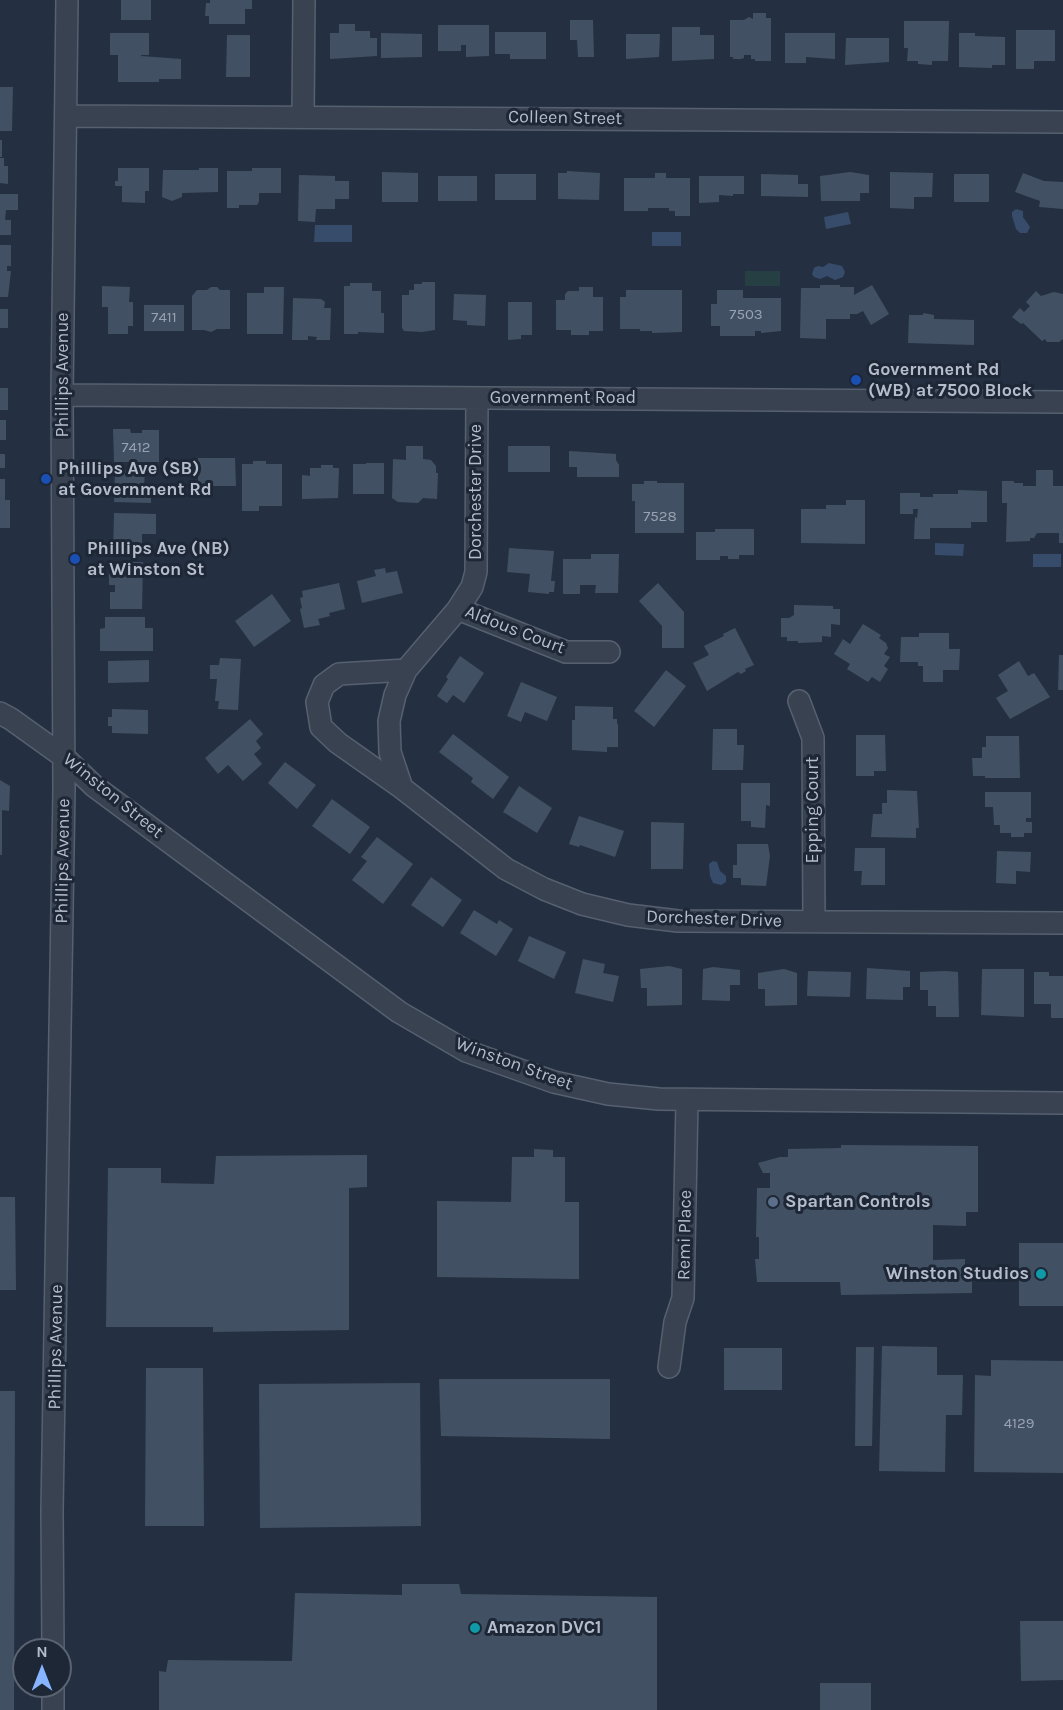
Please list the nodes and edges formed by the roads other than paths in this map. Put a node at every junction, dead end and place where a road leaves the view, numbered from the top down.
1 (67, 0) edge
2 (304, 0) edge
3 (66, 116) junction
4 (303, 116) junction
5 (1063, 122) edge
6 (62, 395) junction
7 (477, 398) junction
8 (1063, 402) edge
9 (458, 609) junction
10 (609, 652) dead end
11 (406, 670) junction
12 (799, 701) dead end
13 (0, 713) edge
14 (64, 757) junction
15 (402, 788) junction
16 (814, 921) junction
17 (1063, 923) edge
18 (687, 1101) junction
19 (1063, 1104) edge
20 (669, 1367) dead end
21 (53, 1638) edge

1 - 3 street, Phillips Avenue
2 - 4 street
3 - 4 street, Colleen Street
3 - 6 street, Phillips Avenue
4 - 5 street, Colleen Street
6 - 7 street, Government Road
6 - 14 street, Phillips Avenue
7 - 8 street, Government Road
7 - 9 street, Dorchester Drive
9 - 10 street, Aldous Court
9 - 11 street, Dorchester Drive
11 - 15 street, Dorchester Drive
11 - 15 street, Dorchester Drive
12 - 16 street, Epping Court
13 - 14 street, Winston Street
14 - 18 street, Winston Street
14 - 21 street, Phillips Avenue
15 - 16 street, Dorchester Drive
16 - 17 street, Dorchester Drive
18 - 19 street, Winston Street
18 - 20 street, Remi Place

